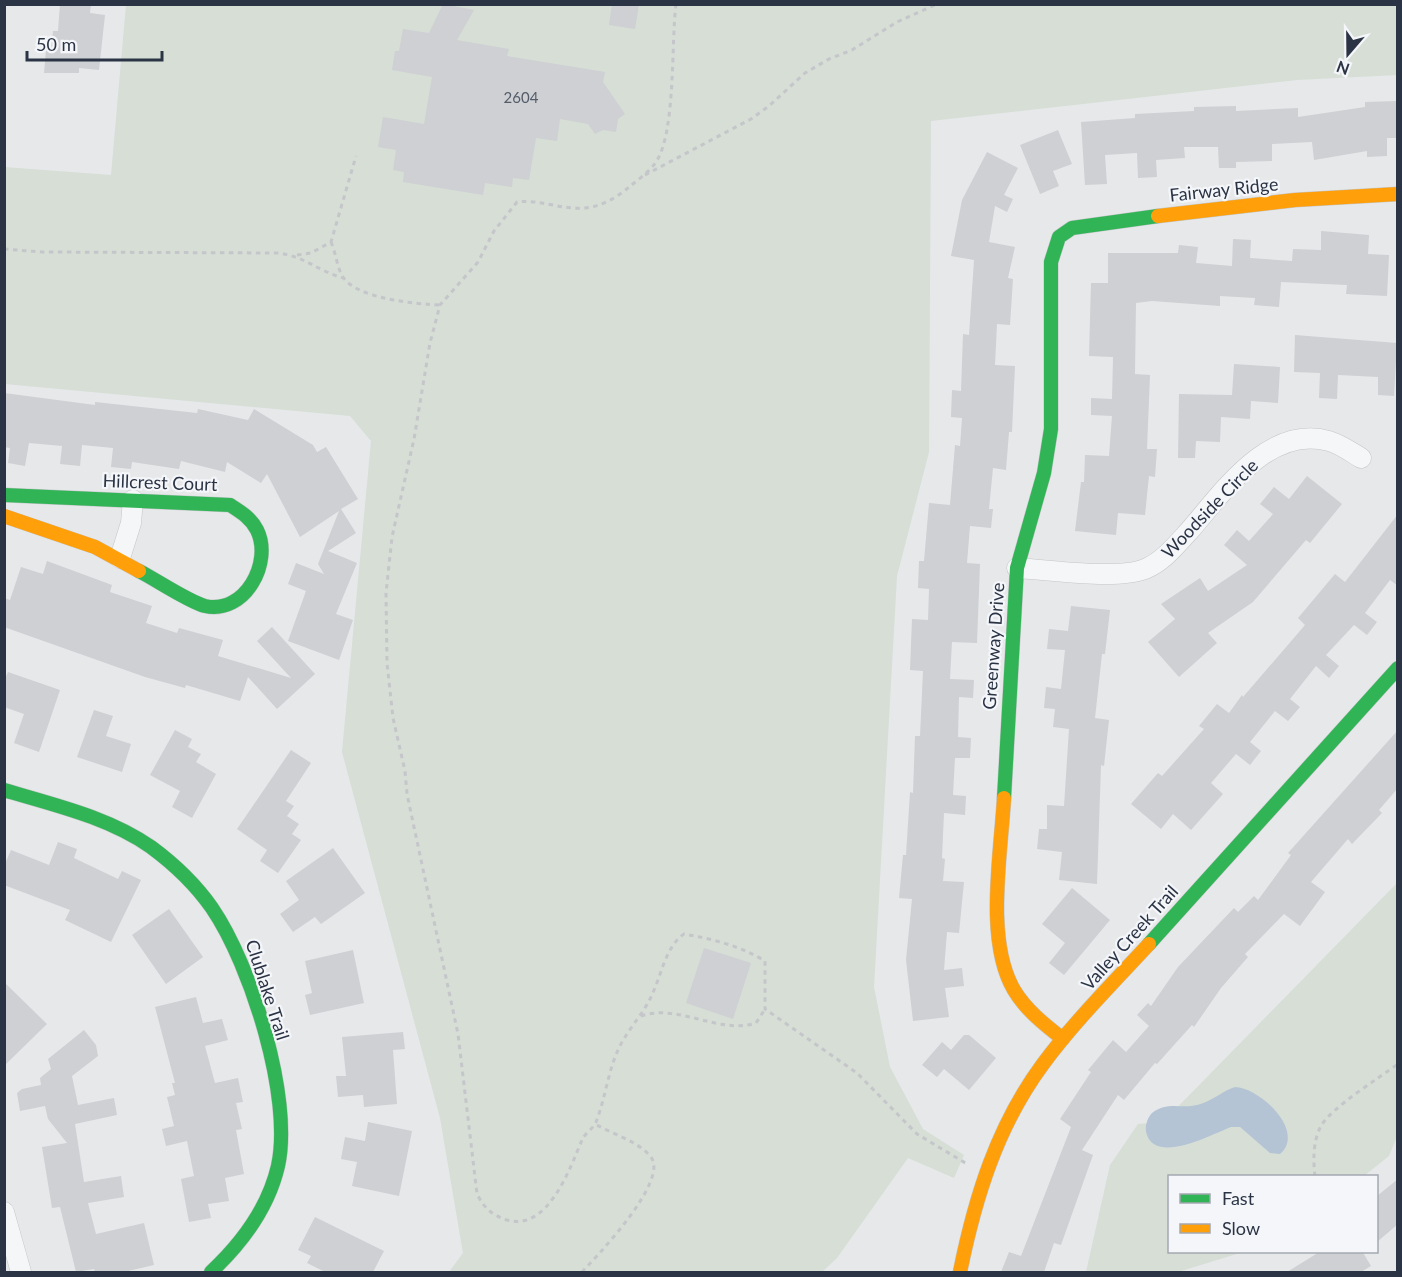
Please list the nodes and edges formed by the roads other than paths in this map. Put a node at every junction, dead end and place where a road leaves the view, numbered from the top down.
1 (1398, 194) edge
2 (1059, 237) joint
3 (1361, 458) dead end
4 (4, 495) edge
5 (133, 500) junction
6 (4, 516) edge
7 (120, 558) junction
8 (1017, 568) junction
9 (1398, 668) edge
10 (4, 790) edge
11 (1063, 1039) junction
12 (4, 1212) edge
13 (21, 1272) edge
14 (211, 1272) edge
15 (960, 1272) edge

1 - 2 street, Fairway Ridge
2 - 8 street, Greenway Drive
3 - 8 street, Woodside Circle
4 - 5 street, Hillcrest Court
5 - 7 street
5 - 7 street, Hillcrest Court
6 - 7 street, Hillcrest Court
8 - 11 street, Greenway Drive
9 - 11 street, Valley Creek Trail
10 - 14 street, Clublake Trail
11 - 15 street, Valley Creek Trail
12 - 13 street

